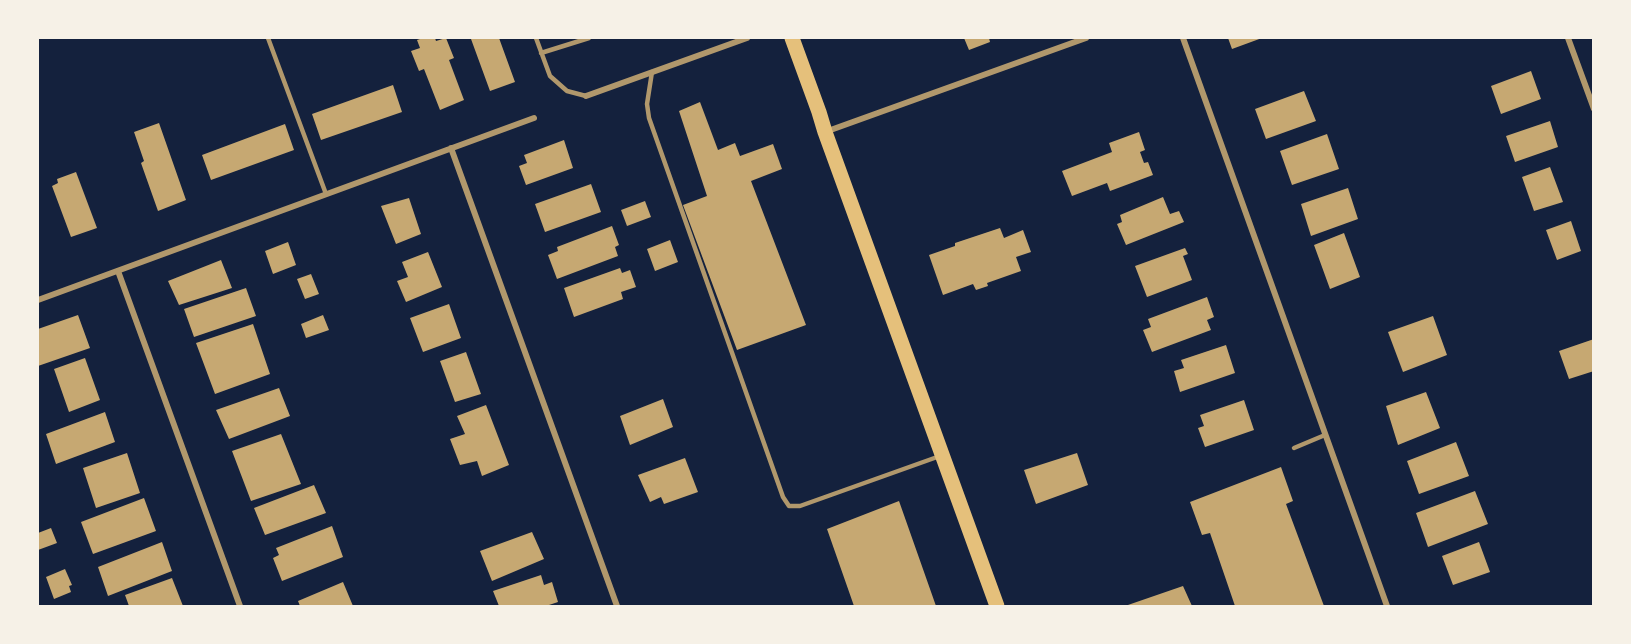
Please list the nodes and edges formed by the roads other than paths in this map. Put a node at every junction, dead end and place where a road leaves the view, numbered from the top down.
1 (268, 38) edge
2 (536, 38) edge
3 (589, 38) edge
4 (747, 38) edge
5 (792, 38) edge
6 (1086, 38) edge
7 (1182, 38) edge
8 (1568, 38) edge
9 (541, 53) junction
10 (652, 72) junction
11 (586, 96) joint
12 (1593, 109) edge
13 (534, 118) dead end
14 (825, 132) junction
15 (451, 148) junction
16 (326, 194) junction
17 (118, 271) junction
18 (38, 300) edge
19 (1326, 435) junction
20 (1294, 448) dead end
21 (942, 455) junction
22 (240, 606) edge
23 (617, 606) edge
24 (997, 606) edge
25 (1387, 606) edge

1 - 16 lane
2 - 9 lane
3 - 9 lane
4 - 10 street
5 - 14 main road
6 - 14 street
7 - 19 street
8 - 12 street
9 - 11 lane
10 - 11 street
10 - 21 lane
13 - 15 street
14 - 21 main road
15 - 16 street
15 - 23 street
16 - 17 street
17 - 18 street
17 - 22 street
19 - 20 lane
19 - 25 street
21 - 24 main road

